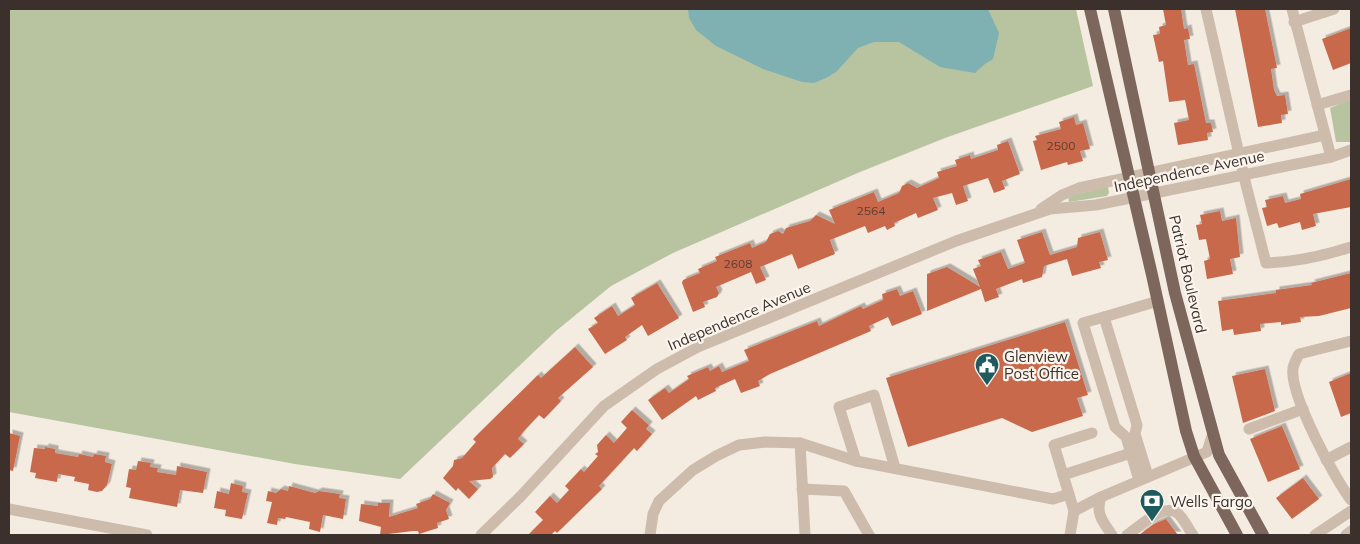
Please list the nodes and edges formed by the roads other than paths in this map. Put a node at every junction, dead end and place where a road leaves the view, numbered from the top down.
1 (1090, 9) edge
2 (1114, 9) edge
3 (1206, 9) edge
4 (1292, 9) edge
5 (1334, 9) edge
6 (1294, 22) junction
7 (1351, 95) edge
8 (1317, 105) junction
9 (1325, 135) junction
10 (1351, 150) edge
11 (1240, 155) junction
12 (1331, 157) junction
13 (1244, 174) junction
14 (1150, 175) junction
15 (1129, 179) junction
16 (1153, 193) junction
17 (1133, 197) junction
18 (1031, 215) junction
19 (1351, 247) edge
20 (1158, 301) junction
21 (1104, 317) junction
22 (1351, 341) edge
23 (1303, 409) junction
24 (1249, 429) dead end
25 (1092, 432) dead end
26 (1213, 433) junction
27 (1130, 435) junction
28 (800, 443) junction
29 (1351, 447) edge
30 (1131, 453) junction
31 (1194, 456) junction
32 (1326, 460) junction
33 (856, 461) junction
34 (895, 468) junction
35 (1063, 475) junction
36 (1144, 478) junction
37 (802, 489) junction
38 (1069, 494) junction
39 (1100, 496) junction
40 (1351, 500) edge
41 (9, 509) edge
42 (1074, 511) junction
43 (1351, 511) edge
44 (1351, 531) edge
45 (147, 535) edge
46 (481, 535) edge
47 (650, 535) edge
48 (805, 535) edge
49 (869, 535) edge
50 (1070, 535) edge
51 (1112, 535) edge
52 (1127, 535) edge
53 (1193, 535) edge
54 (1237, 535) edge
55 (1263, 535) edge
56 (1315, 535) edge
57 (1346, 535) edge

1 - 15 main road
2 - 14 main road, Patriot Boulevard
3 - 11 street
4 - 6 street
5 - 6 street
6 - 8 street
7 - 8 street
8 - 9 street
9 - 11 street, Independence Avenue
9 - 12 street
10 - 12 street, Independence Avenue
11 - 13 street
11 - 14 street, Independence Avenue
12 - 13 street, Independence Avenue
13 - 16 street, Independence Avenue
13 - 19 street
14 - 15 street, Independence Avenue
14 - 16 main road, Patriot Boulevard
15 - 17 main road
15 - 18 street, Independence Avenue
16 - 17 street, Independence Avenue
16 - 26 main road, Patriot Boulevard
17 - 18 street, Independence Avenue
17 - 20 main road
18 - 46 street, Independence Avenue
20 - 21 street
20 - 31 main road
21 - 27 street
21 - 27 street
22 - 23 street
23 - 24 street
23 - 32 street
25 - 35 street
26 - 31 street
26 - 55 main road, Patriot Boulevard
27 - 30 street
27 - 36 street
28 - 33 street
28 - 37 street
28 - 47 street
29 - 32 street
30 - 35 street
30 - 36 street
31 - 36 street
31 - 54 main road
32 - 40 street
33 - 34 street
33 - 34 street
34 - 38 street
35 - 38 street
36 - 39 street
37 - 48 street
37 - 49 street
38 - 42 street
39 - 42 street
39 - 51 street
41 - 45 street
42 - 50 street
43 - 56 street
44 - 57 street
52 - 53 street

